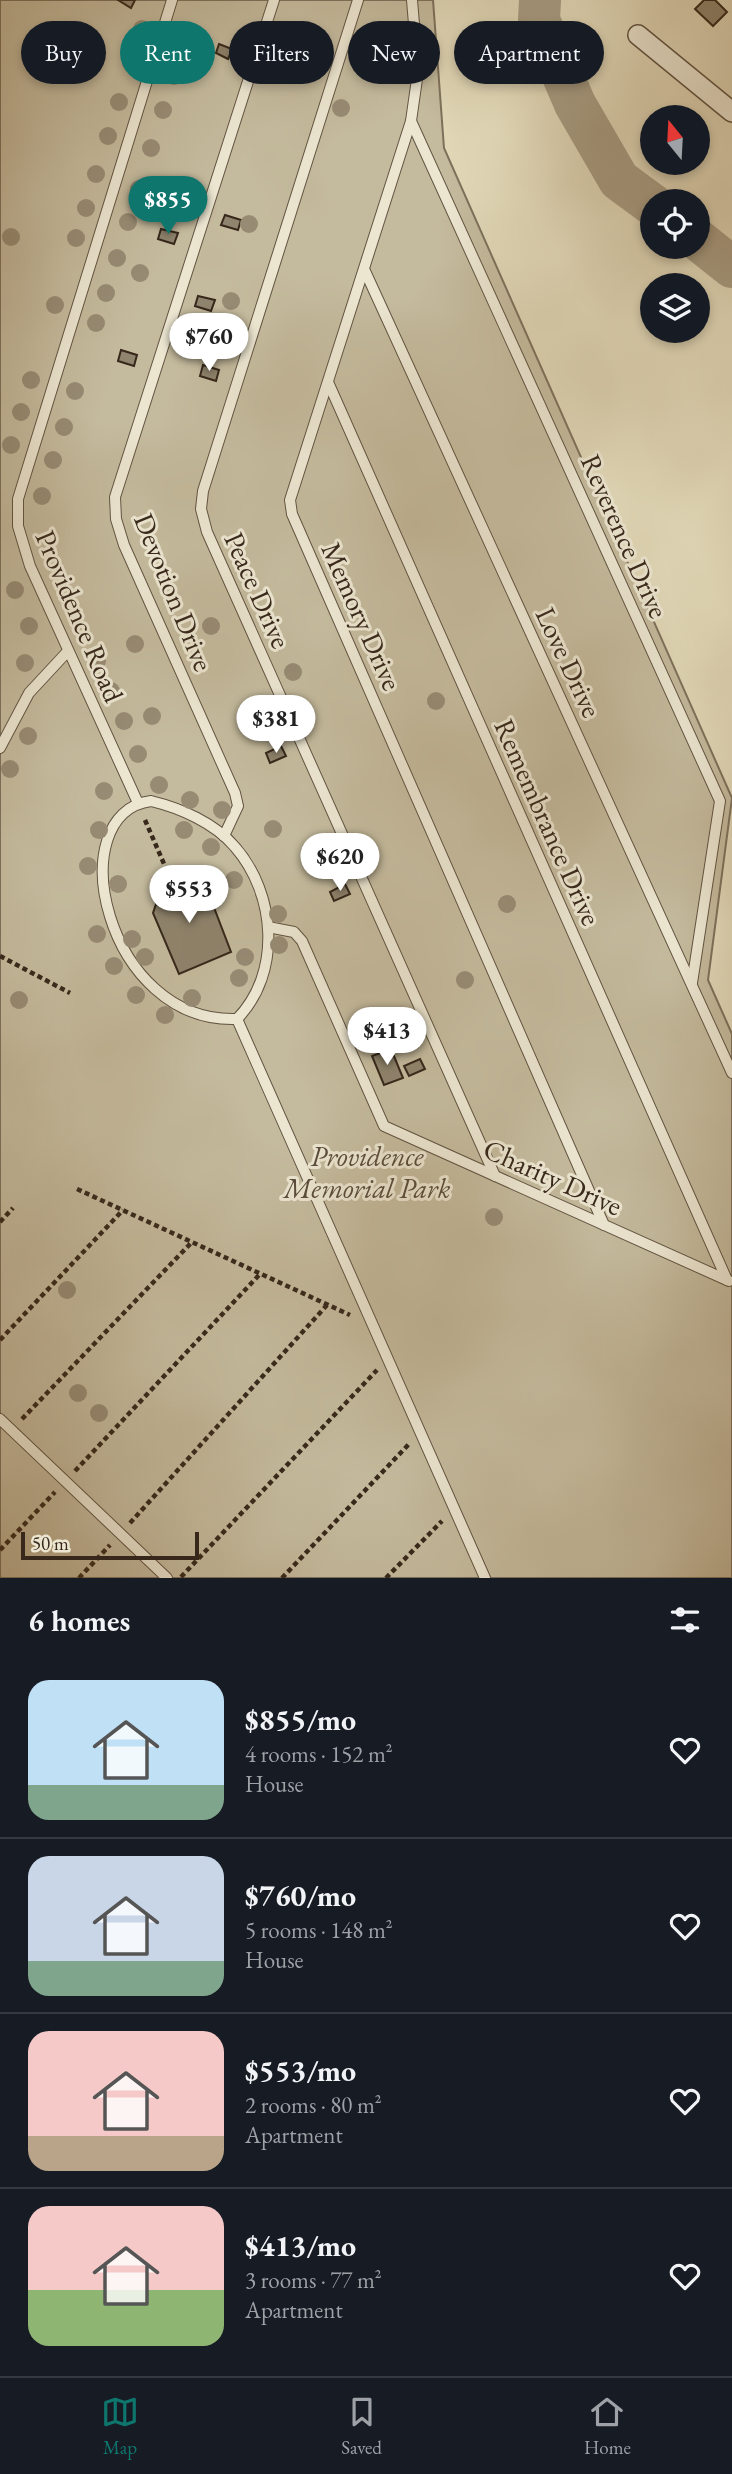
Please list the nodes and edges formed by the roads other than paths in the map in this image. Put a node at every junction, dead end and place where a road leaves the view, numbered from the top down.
1 (172, 0) edge
2 (274, 0) edge
3 (358, 0) edge
4 (412, 0) edge
5 (638, 35) dead end
6 (732, 112) edge
7 (411, 121) junction
8 (365, 271) junction
9 (328, 382) junction
10 (68, 651) junction
11 (0, 748) edge
12 (138, 803) junction
13 (224, 836) junction
14 (268, 927) junction
15 (692, 983) junction
16 (237, 1019) junction
17 (732, 1073) edge
18 (495, 1176) junction
19 (604, 1224) junction
20 (730, 1281) edge
21 (0, 1419) edge
22 (167, 1578) edge
23 (485, 1578) edge

1 - 10 lane, Providence Road
2 - 13 lane, Devotion Drive
3 - 18 lane, Peace Drive
4 - 7 lane, Memory Drive
5 - 6 street
7 - 8 lane, Memory Drive
7 - 15 lane, Reverence Drive
8 - 9 lane, Memory Drive
8 - 15 lane, Love Drive
9 - 19 lane, Memory Drive
9 - 20 lane, Remembrance Drive
10 - 11 lane
10 - 12 lane, Providence Road
12 - 13 lane
12 - 16 lane
13 - 14 lane
14 - 16 lane
14 - 18 lane, Charity Drive
15 - 17 lane, Love Drive
16 - 23 lane
18 - 19 lane, Charity Drive
19 - 20 lane, Charity Drive
21 - 22 lane

